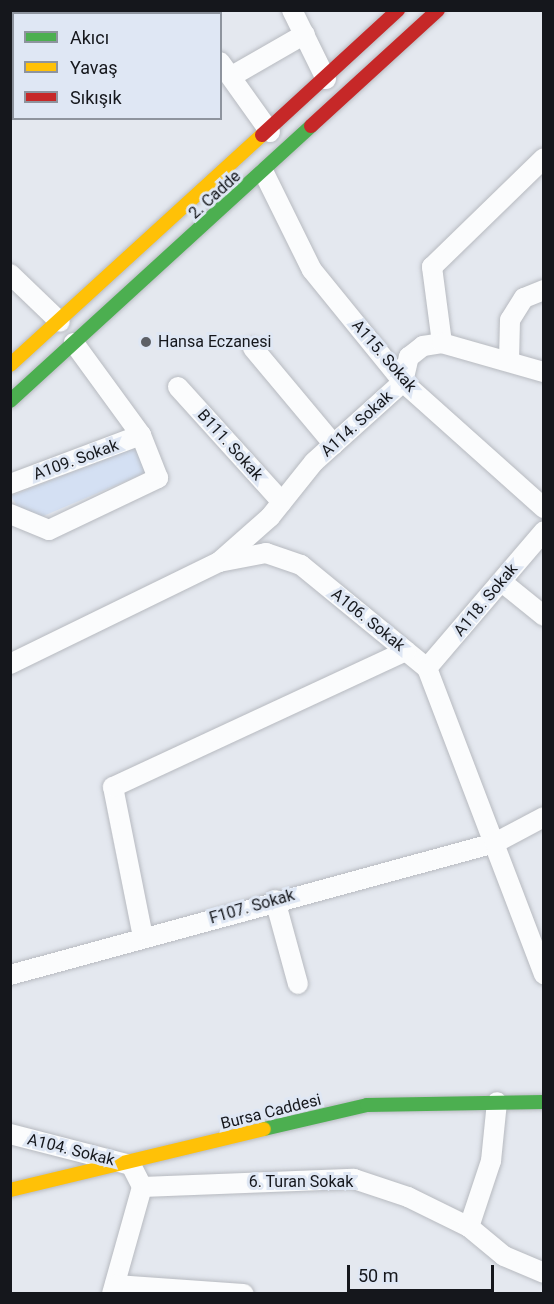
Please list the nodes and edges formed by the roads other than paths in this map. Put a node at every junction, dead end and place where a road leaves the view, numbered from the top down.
1 (292, 10) edge
2 (398, 10) edge
3 (438, 10) edge
4 (305, 34) junction
5 (226, 69) edge
6 (326, 79) junction
7 (270, 132) junction
8 (543, 158) edge
9 (264, 173) junction
10 (10, 274) edge
11 (543, 290) edge
12 (60, 322) junction
13 (74, 343) junction
14 (442, 343) junction
15 (253, 348) dead end
16 (509, 361) junction
17 (10, 365) edge
18 (543, 372) edge
19 (404, 382) junction
20 (178, 387) dead end
21 (10, 401) edge
22 (141, 435) junction
23 (334, 445) junction
24 (10, 484) edge
25 (282, 502) junction
26 (543, 508) edge
27 (10, 514) edge
28 (543, 531) edge
29 (219, 562) junction
30 (502, 582) junction
31 (543, 616) edge
32 (406, 651) junction
33 (10, 664) edge
34 (427, 668) junction
35 (543, 817) edge
36 (495, 843) junction
37 (275, 900) junction
38 (143, 937) junction
39 (543, 974) edge
40 (10, 975) edge
41 (298, 984) dead end
42 (497, 1102) junction
43 (543, 1102) edge
44 (10, 1134) edge
45 (131, 1165) junction
46 (142, 1187) junction
47 (10, 1190) edge
48 (469, 1227) junction
49 (543, 1273) edge
50 (113, 1289) edge
51 (244, 1293) edge

1 - 4 street
2 - 6 main road, 2. Cadde
3 - 9 main road, 2. Cadde
4 - 5 street
4 - 6 street
5 - 7 street
6 - 7 main road, 2. Cadde
7 - 12 main road, 2. Cadde
8 - 14 street
9 - 13 main road, 2. Cadde
9 - 19 street, A115. Sokak
10 - 12 street
11 - 16 street
12 - 17 main road, 2. Cadde
13 - 21 main road, 2. Cadde
13 - 22 street
14 - 16 street
14 - 19 street, A114. Sokak
15 - 23 street
16 - 18 street
19 - 23 street, A114. Sokak
19 - 26 street, A115. Sokak
20 - 25 street, B111. Sokak
22 - 24 street, A109. Sokak
22 - 27 street
23 - 25 street, A114. Sokak
25 - 29 street, A114. Sokak
28 - 30 street, A118. Sokak
29 - 32 street, A106. Sokak
29 - 33 street, A106. Sokak
30 - 31 street
30 - 34 street, A118. Sokak
32 - 34 street, A106. Sokak
32 - 38 street
34 - 36 street, A106. Sokak
35 - 36 street, F107. Sokak
36 - 37 street, F107. Sokak
36 - 39 street, A106. Sokak
37 - 38 street, F107. Sokak
37 - 41 street
38 - 40 street, F107. Sokak
42 - 43 main road, Bursa Caddesi
42 - 45 main road, Bursa Caddesi
42 - 48 street
44 - 45 street, A104. Sokak
45 - 46 street
45 - 47 main road, Bursa Caddesi
46 - 48 street, 6. Turan Sokak
46 - 50 street
48 - 49 street, 6. Turan Sokak
50 - 51 street

